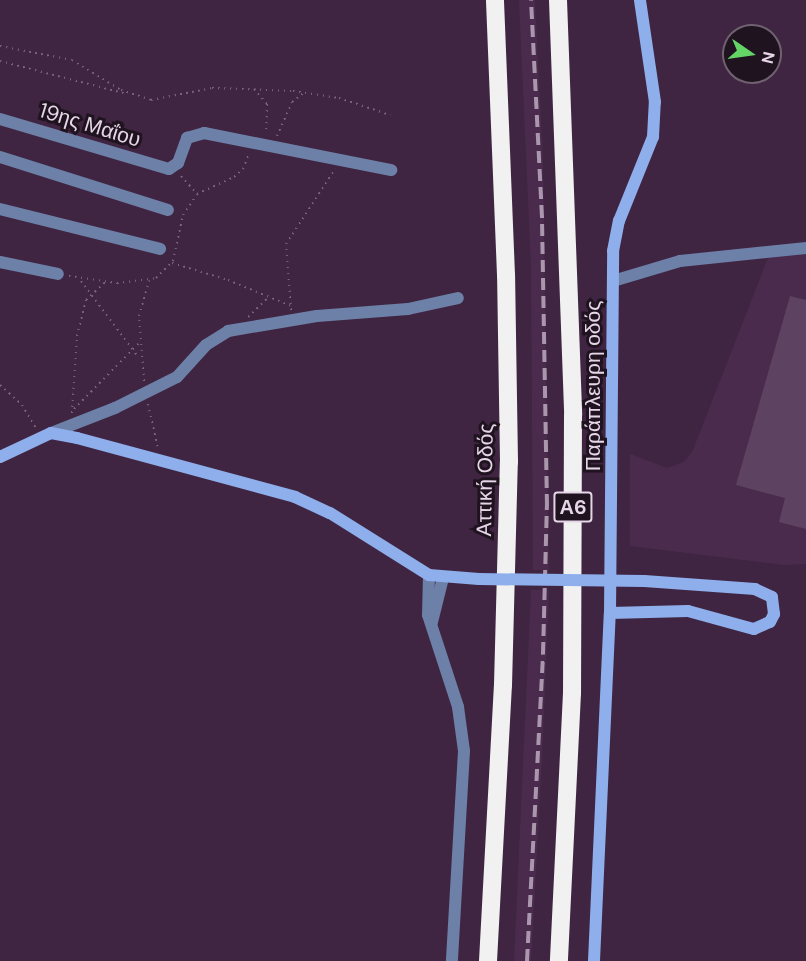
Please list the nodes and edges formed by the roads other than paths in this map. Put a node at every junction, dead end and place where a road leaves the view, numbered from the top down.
1 (495, 0) edge
2 (558, 0) edge
3 (640, 0) edge
4 (0, 119) edge
5 (0, 157) edge
6 (391, 170) dead end
7 (0, 209) edge
8 (168, 210) dead end
9 (806, 248) edge
10 (160, 249) dead end
11 (0, 262) edge
12 (58, 274) road end
13 (613, 281) junction
14 (458, 298) dead end
15 (51, 434) junction
16 (0, 457) edge
17 (429, 575) junction
18 (443, 578) junction
19 (610, 613) junction
20 (431, 627) junction
21 (452, 961) edge
22 (488, 961) edge
23 (559, 961) edge
24 (594, 961) edge

1 - 22 highway, Αττική Οδός
2 - 23 highway, Α6
3 - 13 street, Παράπλευρη οδός
4 - 6 street, 19ης Μαΐου
5 - 8 street
7 - 10 street
9 - 13 street
11 - 12 street
13 - 19 street, Παράπλευρη οδός
14 - 15 street
15 - 16 street
15 - 17 street
17 - 18 street
17 - 20 street
18 - 19 street, bridge
18 - 20 street
19 - 24 street, Παράπλευρη οδός
20 - 21 street

